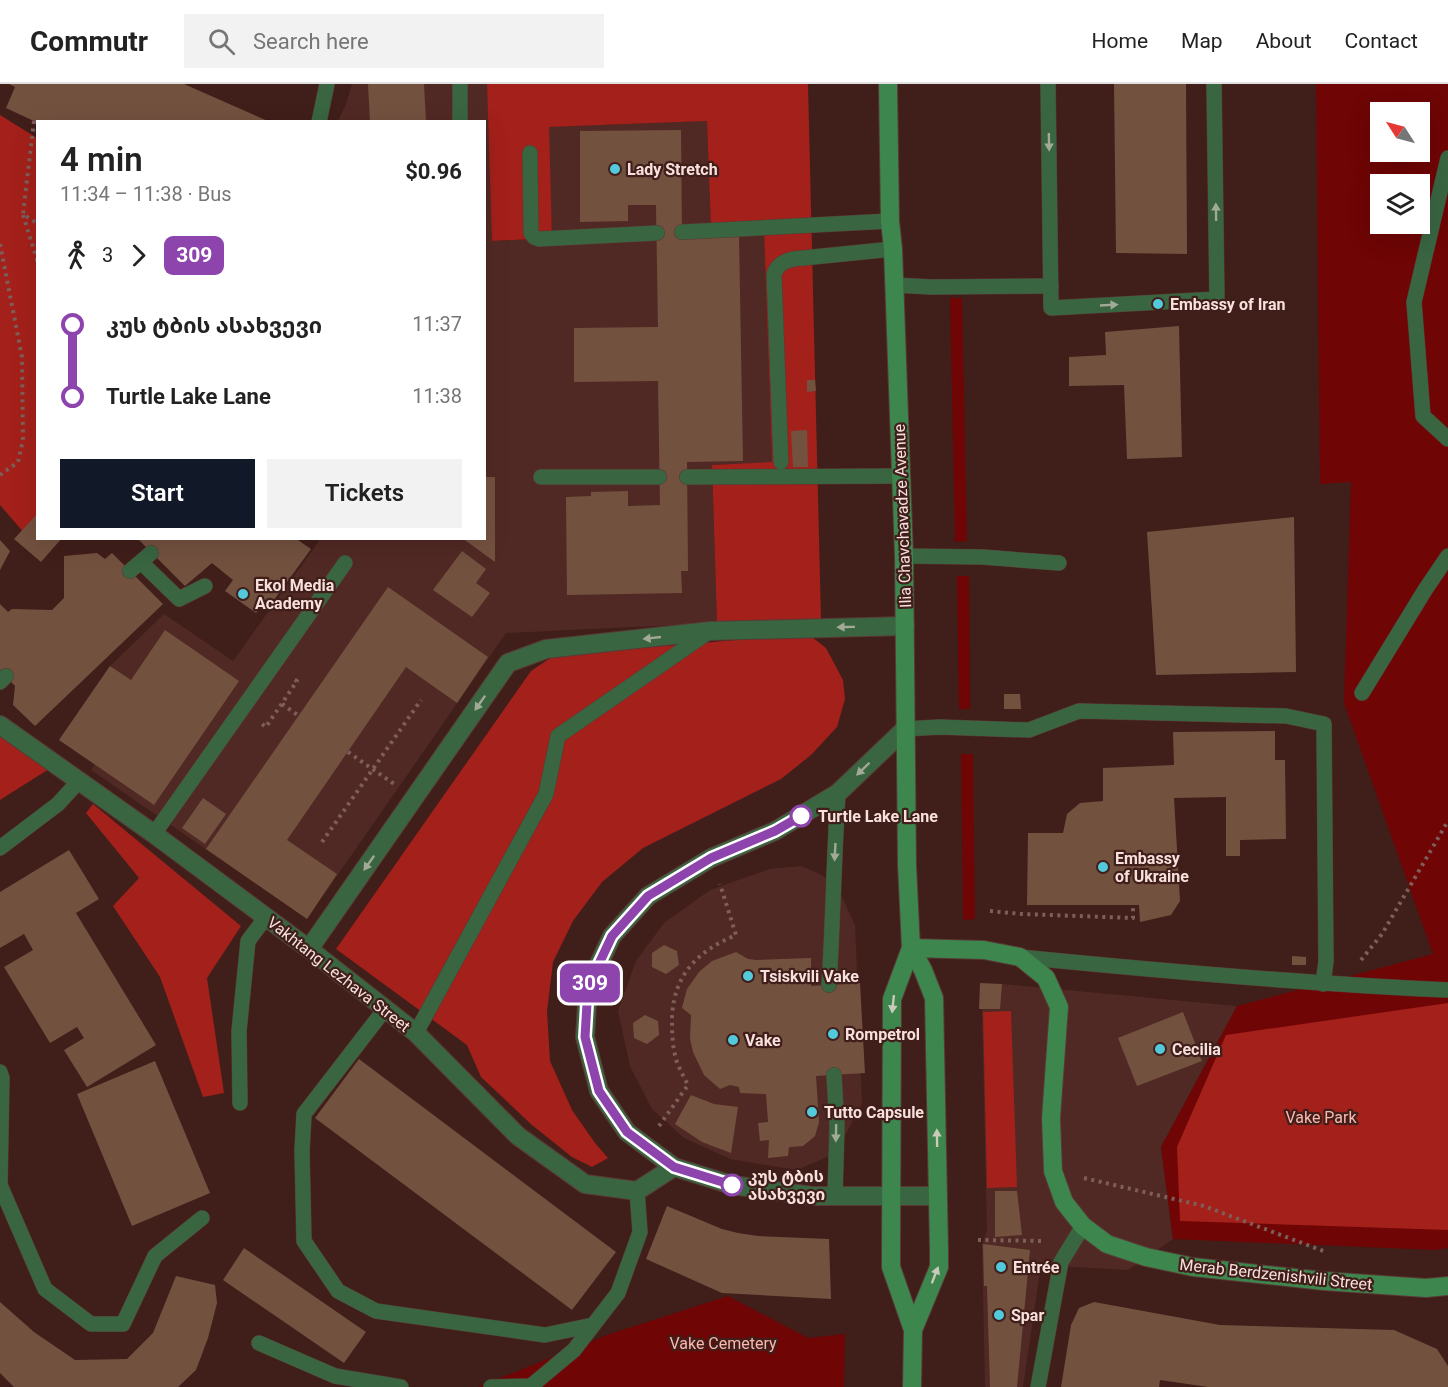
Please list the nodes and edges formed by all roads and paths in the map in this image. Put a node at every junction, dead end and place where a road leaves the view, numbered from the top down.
1 (327, 84) edge
2 (460, 84) edge
3 (888, 84) edge
4 (1048, 84) edge
5 (1214, 84) edge
6 (319, 120) edge
7 (460, 120) edge
8 (34, 121) dead end
9 (530, 153) dead end
10 (1448, 158) edge
11 (23, 214) junction
12 (890, 220) junction
13 (36, 223) edge
14 (682, 232) dead end
15 (657, 233) dead end
16 (0, 244) edge
17 (893, 249) junction
18 (36, 256) edge
19 (894, 285) junction
20 (1051, 286) junction
21 (1448, 439) edge
22 (781, 462) dead end
23 (0, 475) edge
24 (901, 476) junction
25 (541, 477) dead end
26 (659, 477) dead end
27 (687, 477) dead end
28 (904, 556) junction
29 (1448, 556) edge
30 (141, 562) dead end
31 (345, 563) dead end
32 (1059, 563) dead end
33 (205, 586) dead end
34 (905, 626) junction
35 (710, 631) junction
36 (297, 681) dead end
37 (1362, 693) dead end
38 (421, 700) dead end
39 (282, 704) junction
40 (299, 716) dead end
41 (2, 722) edge
42 (266, 727) dead end
43 (906, 729) junction
44 (348, 752) dead end
45 (373, 769) junction
46 (79, 781) junction
47 (399, 786) dead end
48 (838, 794) junction
49 (1448, 821) edge
50 (154, 834) junction
51 (322, 842) dead end
52 (0, 848) edge
53 (711, 858) junction
54 (1133, 906) dead end
55 (990, 911) dead end
56 (266, 918) junction
57 (911, 948) junction
58 (309, 950) junction
59 (1020, 957) junction
60 (1323, 984) junction
61 (829, 985) dead end
62 (1342, 985) junction
63 (1448, 990) edge
64 (385, 1009) junction
65 (416, 1033) junction
66 (0, 1072) edge
67 (834, 1075) dead end
68 (240, 1103) dead end
69 (645, 1146) junction
70 (674, 1167) junction
71 (1053, 1171) junction
72 (637, 1191) junction
73 (835, 1196) junction
74 (938, 1196) junction
75 (890, 1197) junction
76 (202, 1218) dead end
77 (1078, 1234) junction
78 (978, 1240) dead end
79 (1331, 1254) dead end
80 (1448, 1286) edge
81 (593, 1325) junction
82 (913, 1330) junction
83 (259, 1343) dead end
84 (401, 1387) edge
85 (491, 1387) edge
86 (912, 1387) edge
87 (1038, 1387) edge

1 - 6 lane
2 - 7 lane
3 - 12 main road, Ilia Chavchavadze Avenue
4 -> 20 lane
20 -> 5 lane
8 - 11 path
9 - 15 lane
10 - 21 lane
11 - 13 path
11 - 18 path
12 - 14 lane
12 - 17 main road, Ilia Chavchavadze Avenue
16 - 23 path
17 - 19 main road, Ilia Chavchavadze Avenue
17 - 22 lane
19 - 20 lane
19 - 24 main road, Ilia Chavchavadze Avenue
24 - 27 lane
24 - 28 main road, Ilia Chavchavadze Avenue
25 - 26 lane
28 - 32 lane
28 - 34 main road, Ilia Chavchavadze Avenue
29 - 37 lane
30 - 33 lane
31 - 50 lane
34 -> 35 street
34 - 43 main road, Ilia Chavchavadze Avenue
35 -> 58 street
35 - 65 lane
36 - 39 path
38 - 45 path
39 - 40 path
39 - 42 path
41 - 46 street, Vakhtang Lezhava Street
43 -> 48 street
43 - 57 main road, Ilia Chavchavadze Avenue
43 - 60 lane
44 - 45 path
45 - 47 path
45 - 51 path
46 - 50 street, Vakhtang Lezhava Street
46 - 52 lane
48 - 53 street
48 -> 61 lane
49 - 62 path
50 - 56 street, Vakhtang Lezhava Street
53 - 69 path
53 - 69 street
54 - 55 path
56 - 58 street, Vakhtang Lezhava Street
56 - 68 lane
57 - 59 main road, Merab Berdzenishvili Street
74 -> 57 main road, Ilia Chavchavadze Avenue
57 -> 75 main road, Ilia Chavchavadze Avenue
58 - 64 street, Vakhtang Lezhava Street
59 - 60 lane
59 - 71 main road, Merab Berdzenishvili Street
60 - 62 lane
62 - 63 lane
64 - 65 street, Vakhtang Lezhava Street
64 - 81 lane
65 - 72 street, Vakhtang Lezhava Street
66 - 76 lane
67 -> 73 lane
69 - 70 street
70 - 72 street
70 - 73 street
71 - 77 main road, Merab Berdzenishvili Street
71 - 79 path
72 - 81 lane
73 - 75 street
74 - 75 street
82 -> 74 main road, Ilia Chavchavadze Avenue
75 - 82 main road, Ilia Chavchavadze Avenue
77 - 78 path
77 - 80 main road, Merab Berdzenishvili Street
77 - 87 lane
81 - 85 lane
82 - 86 main road, Ilia Chavchavadze Avenue
83 - 84 lane

